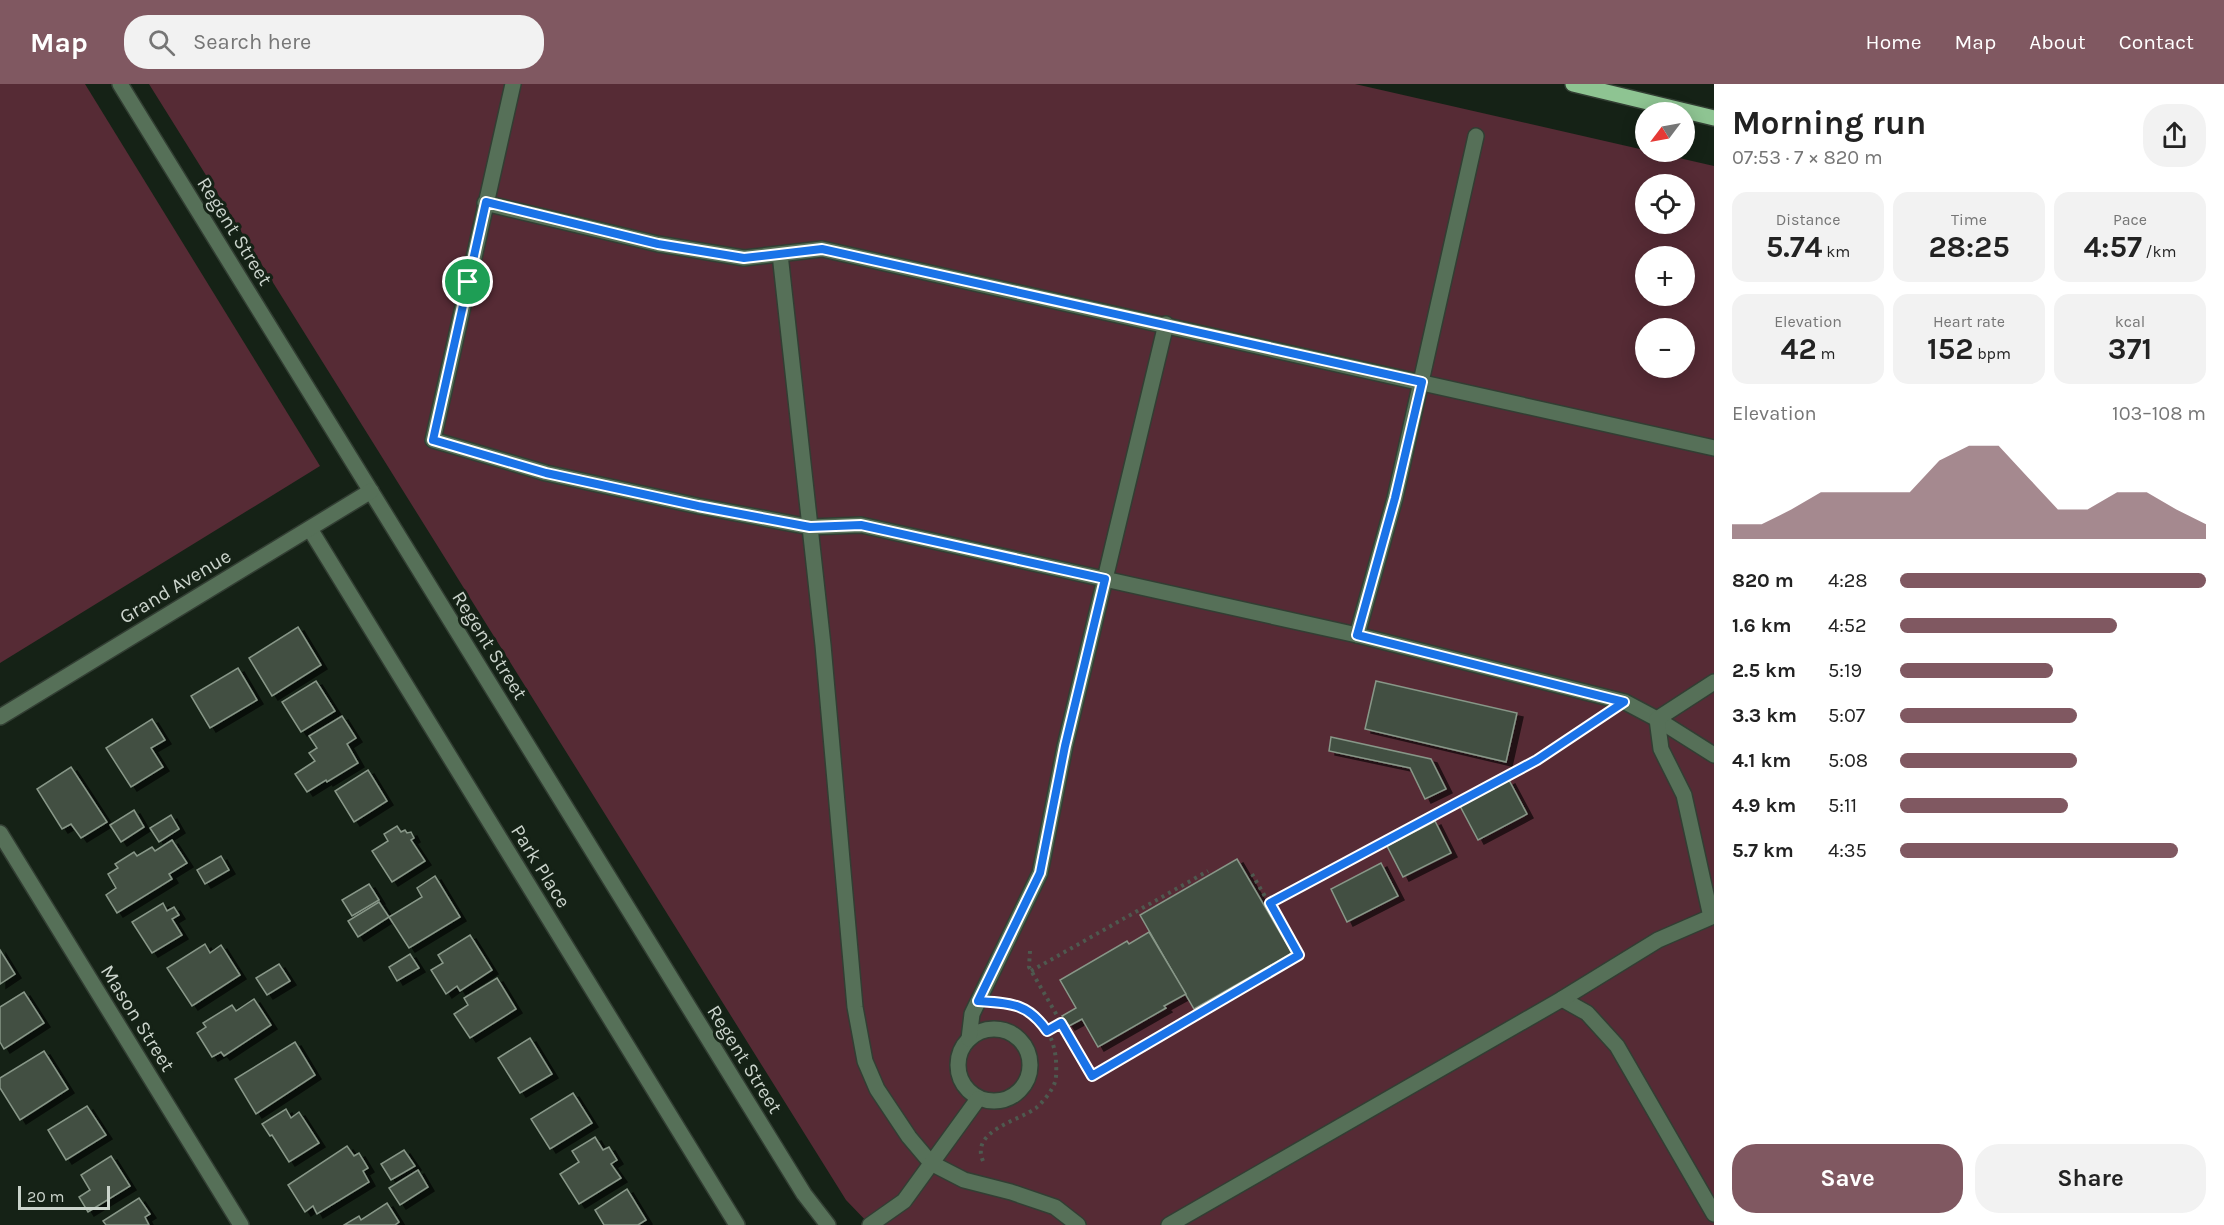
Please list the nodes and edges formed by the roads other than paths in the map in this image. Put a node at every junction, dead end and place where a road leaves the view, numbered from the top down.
1 (120, 84) edge
2 (513, 84) edge
3 (1573, 84) edge
4 (1714, 118) edge
5 (1476, 136) dead end
6 (486, 202) junction
7 (780, 254) junction
8 (1166, 324) junction
9 (1422, 382) junction
10 (1714, 448) edge
11 (371, 491) junction
12 (810, 527) junction
13 (310, 529) junction
14 (1105, 579) junction
15 (1357, 635) junction
16 (1714, 682) edge
17 (0, 717) edge
18 (1657, 719) junction
19 (1714, 755) edge
20 (0, 833) edge
21 (1712, 919) edge
22 (1562, 999) junction
23 (969, 1039) junction
24 (978, 1099) junction
25 (931, 1163) junction
26 (1714, 1214) edge
27 (821, 1222) edge
28 (241, 1225) edge
29 (737, 1225) edge
30 (870, 1225) edge
31 (1078, 1225) edge
32 (1169, 1225) edge

1 - 11 street, Regent Street
2 - 6 street
3 - 4 main road
5 - 9 street
6 - 7 street
6 - 12 street
7 - 8 street
7 - 12 street
8 - 9 street
8 - 14 street
9 - 10 street
9 - 15 street
11 - 13 street, Grand Avenue
11 - 27 street, Regent Street
12 - 14 street
12 - 25 street
13 - 17 street, Grand Avenue
13 - 29 street, Park Place
14 - 15 street
14 - 23 street
15 - 18 street
16 - 18 street
18 - 19 street
18 - 21 street
20 - 28 street, Mason Street
21 - 22 street
22 - 26 street
22 - 32 street
23 - 24 street
23 - 24 street
24 - 25 street
25 - 30 street
25 - 31 street

